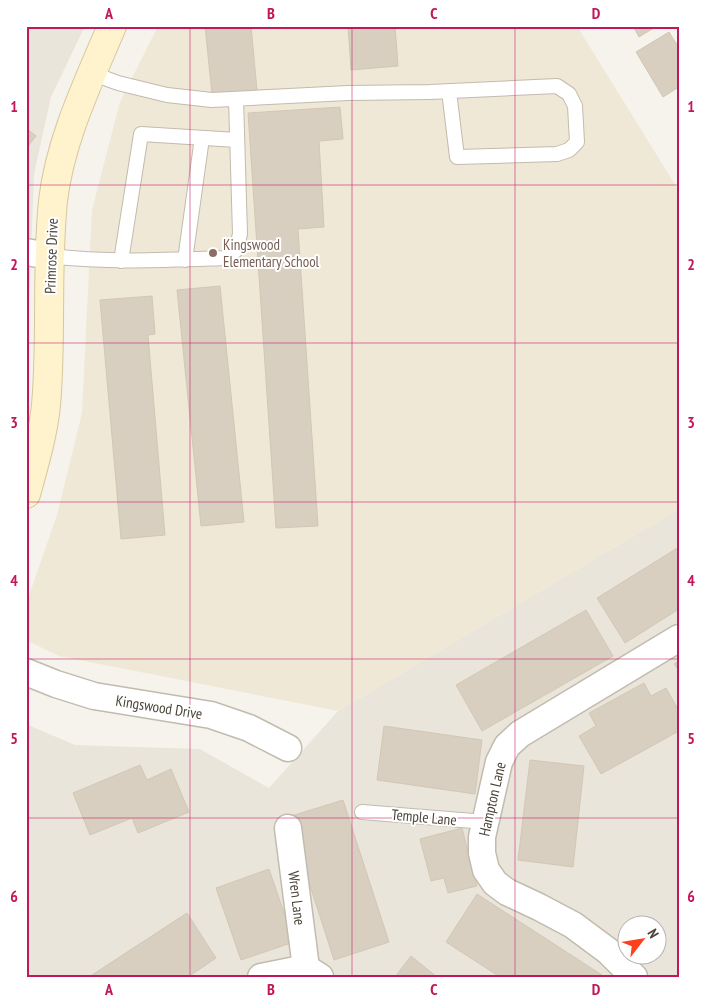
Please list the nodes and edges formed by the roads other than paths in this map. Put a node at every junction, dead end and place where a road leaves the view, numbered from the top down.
1 (112, 26) edge
2 (91, 73) junction
3 (449, 91) junction
4 (236, 99) junction
5 (202, 138) junction
6 (237, 140) junction
7 (38, 254) edge
8 (185, 260) junction
9 (121, 261) junction
10 (26, 494) edge
11 (679, 638) edge
12 (26, 672) edge
13 (288, 748) dead end
14 (362, 812) dead end
15 (486, 822) junction
16 (288, 828) dead end
17 (313, 972) edge
18 (261, 977) edge
19 (634, 977) edge

1 - 2 street, Primrose Drive
2 - 4 lane
2 - 7 street, Primrose Drive
3 - 3 lane
3 - 4 lane
4 - 6 lane
5 - 6 lane
5 - 8 lane
5 - 9 lane
6 - 8 lane
7 - 9 lane
7 - 10 street, Primrose Drive
8 - 9 lane
11 - 15 street, Hampton Lane
12 - 13 street, Kingswood Drive
14 - 15 lane, Temple Lane
15 - 19 street, Hampton Lane
16 - 17 street, Wren Lane
17 - 18 street

